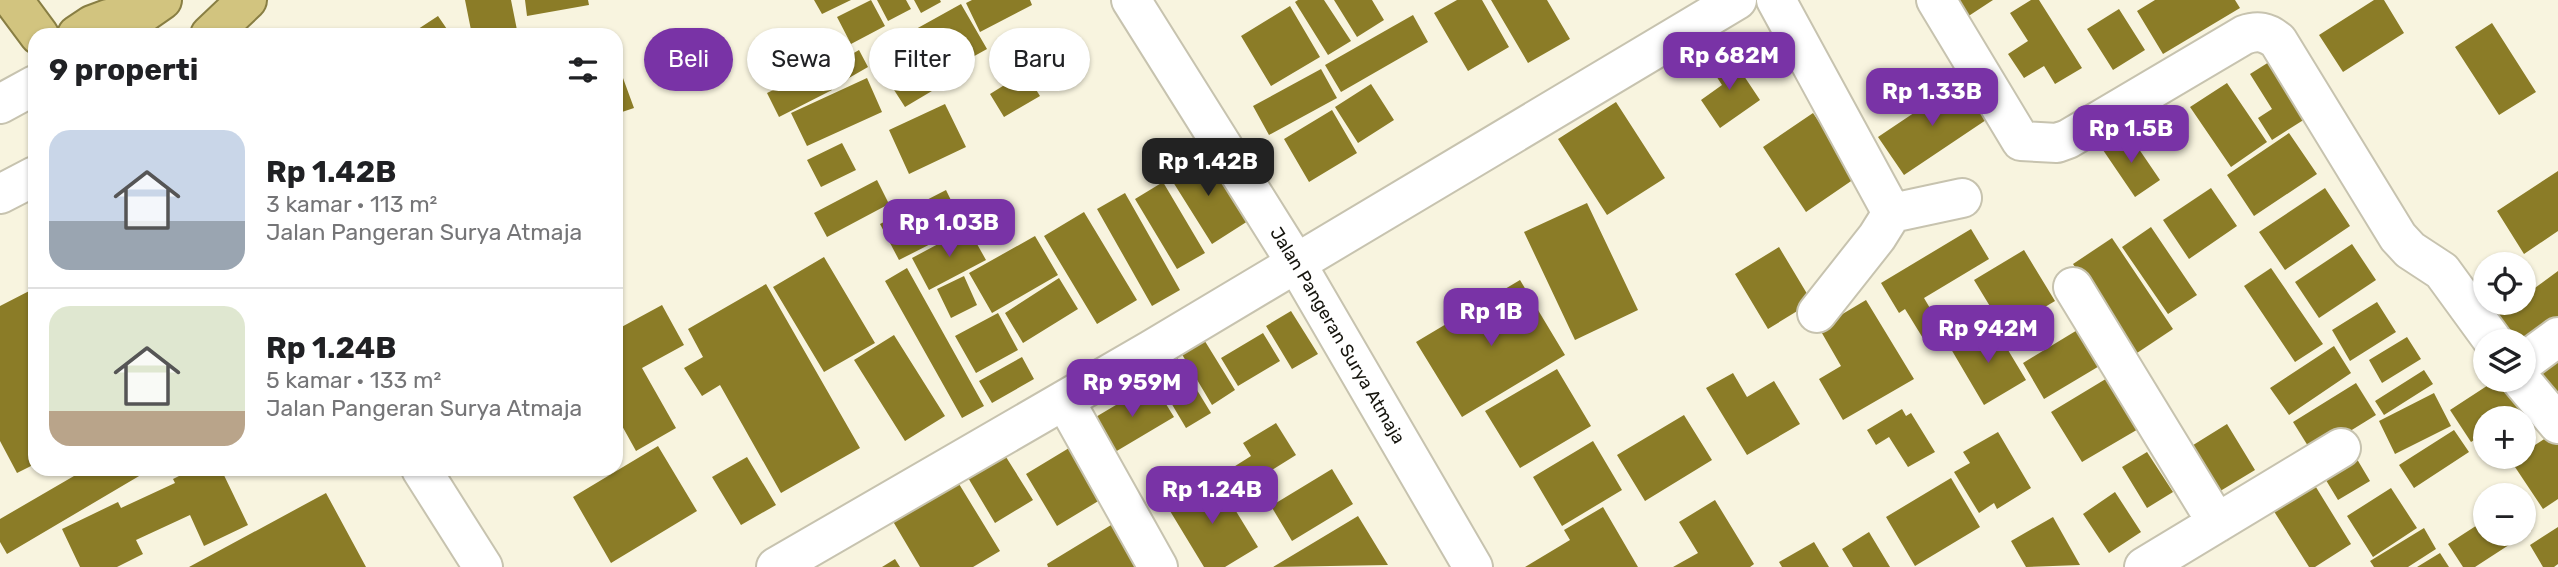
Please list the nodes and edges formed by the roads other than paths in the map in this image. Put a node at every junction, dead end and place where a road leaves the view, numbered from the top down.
1 (13, 0) edge
2 (247, 0) edge
3 (1131, 0) edge
4 (1737, 0) edge
5 (1776, 0) edge
6 (1936, 0) edge
7 (139, 14) edge
8 (34, 28) edge
9 (87, 28) edge
10 (217, 28) edge
11 (28, 89) edge
12 (0, 104) edge
13 (28, 180) edge
14 (0, 194) edge
15 (1962, 198) dead end
16 (1892, 213) junction
17 (1296, 263) junction
18 (2073, 286) dead end
19 (1817, 313) dead end
20 (2484, 329) edge
21 (2558, 337) edge
22 (2536, 353) edge
23 (2531, 392) edge
24 (1065, 401) junction
25 (2558, 424) edge
26 (2341, 448) dead end
27 (425, 476) edge
28 (2217, 523) junction
29 (483, 567) edge
30 (776, 567) edge
31 (1158, 567) edge
32 (1473, 567) edge
33 (2144, 567) edge

1 - 8 highway
2 - 10 highway
3 - 17 street, Jalan Pangeran Surya Atmaja
4 - 17 street
5 - 16 street
6 - 20 street
7 - 9 highway
11 - 12 street
13 - 14 street
15 - 16 street
16 - 19 street
17 - 24 street
17 - 32 street, Jalan Pangeran Surya Atmaja
18 - 28 street
21 - 22 street
23 - 25 street
24 - 30 street
24 - 31 street
26 - 28 street
27 - 29 street
28 - 33 street

